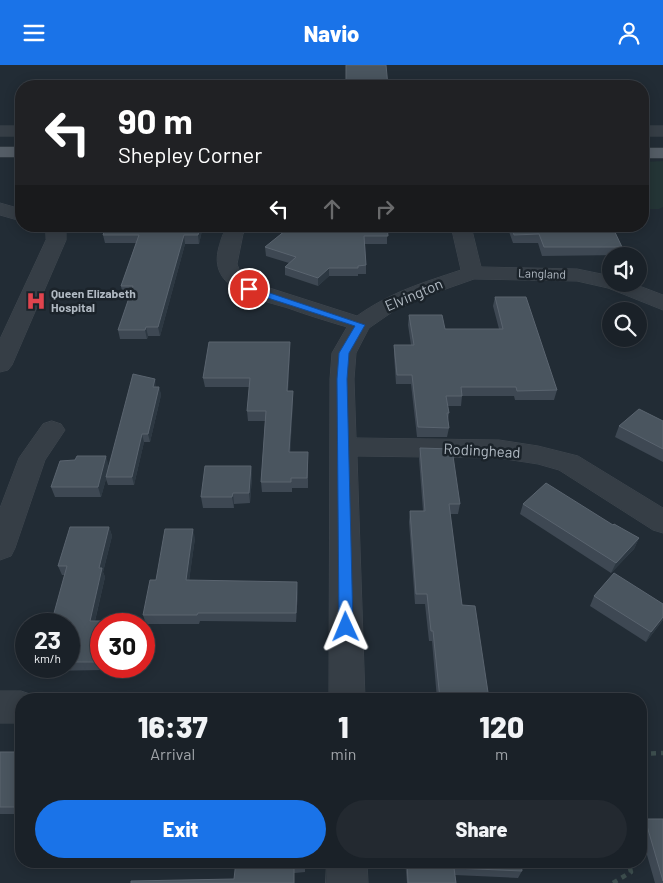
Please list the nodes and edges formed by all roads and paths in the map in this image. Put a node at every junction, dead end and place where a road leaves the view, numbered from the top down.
1 (0, 131) edge
2 (15, 131) edge
3 (649, 131) edge
4 (663, 131) edge
5 (0, 152) edge
6 (15, 152) edge
7 (649, 153) edge
8 (663, 153) edge
9 (0, 209) edge
10 (15, 213) edge
11 (56, 232) edge
12 (234, 232) edge
13 (462, 232) edge
14 (472, 273) junction
15 (602, 280) edge
16 (636, 292) edge
17 (663, 303) edge
18 (360, 325) junction
19 (0, 365) edge
20 (52, 430) dead end
21 (344, 447) junction
22 (663, 522) edge
23 (0, 547) edge
24 (347, 693) edge
25 (0, 707) edge
26 (15, 707) edge
27 (663, 753) edge
28 (647, 754) edge
29 (347, 868) edge
30 (630, 868) edge
31 (347, 883) edge
32 (613, 883) edge

1 - 2 street
3 - 4 street
5 - 6 main road
7 - 8 main road
9 - 10 street
11 - 19 street
12 - 18 street
13 - 14 street
14 - 15 street, Langland
14 - 18 street, Elvington
16 - 17 street
18 - 21 street, Elvington
20 - 23 street
21 - 22 street, Rodinghead
21 - 24 street, Elvington
25 - 26 street
27 - 28 path
29 - 31 street
30 - 32 path

